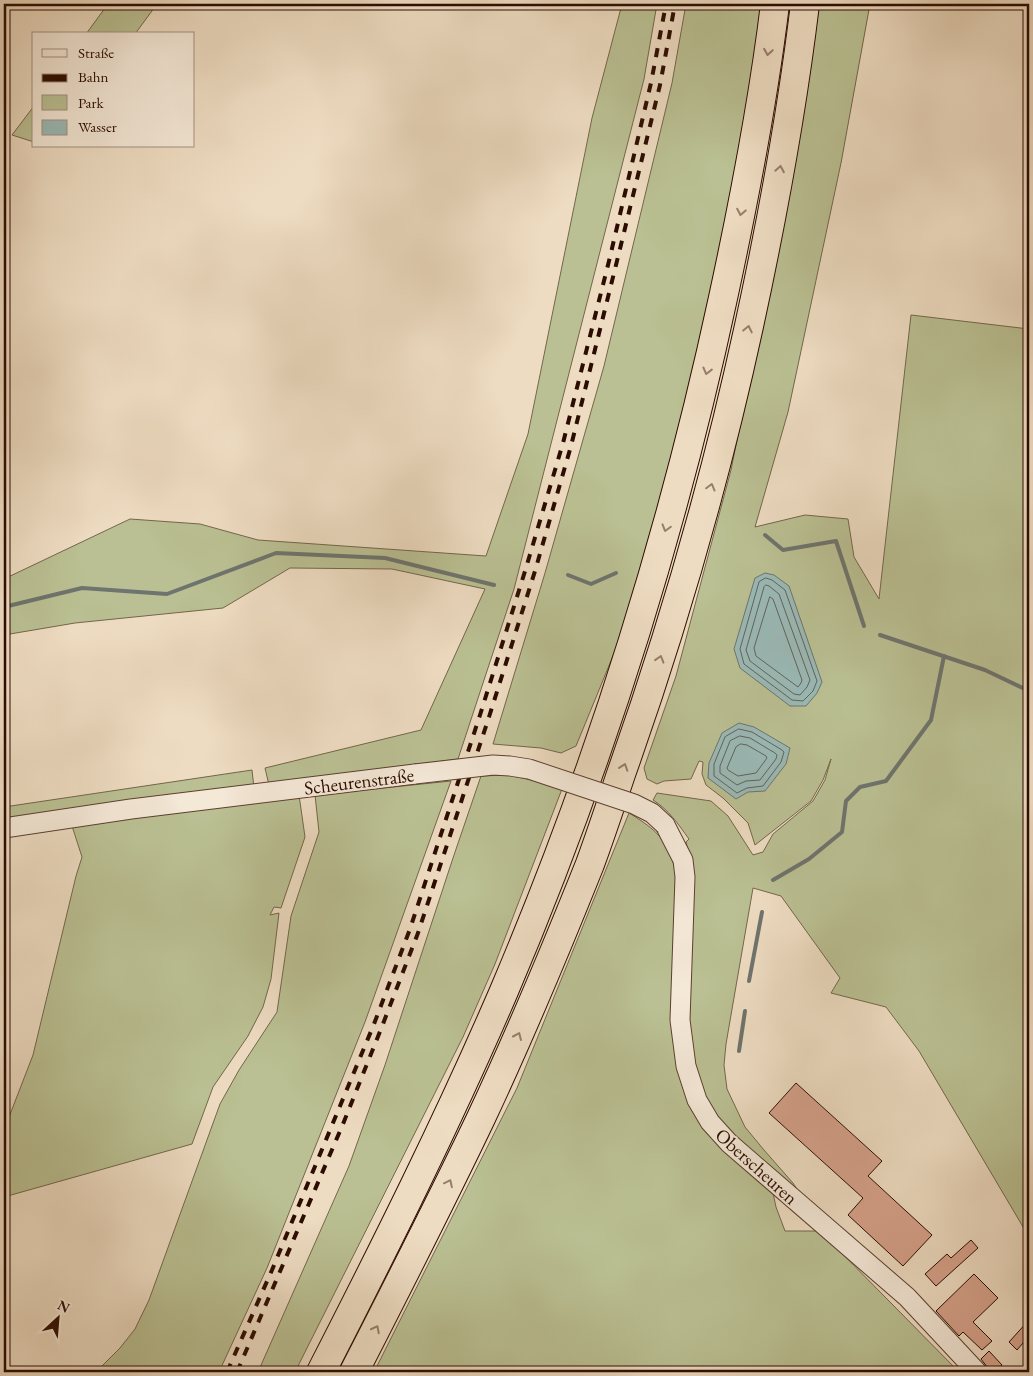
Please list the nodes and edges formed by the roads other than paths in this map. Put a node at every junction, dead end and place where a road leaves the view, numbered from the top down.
1 (775, 4) edge
2 (805, 4) edge
3 (4, 828) edge
4 (683, 860) joint
5 (321, 1372) edge
6 (354, 1372) edge
7 (977, 1372) edge

1 -> 5 highway
6 -> 2 highway
3 - 4 street, Scheurenstraße, bridge
4 - 7 street, Oberscheuren

